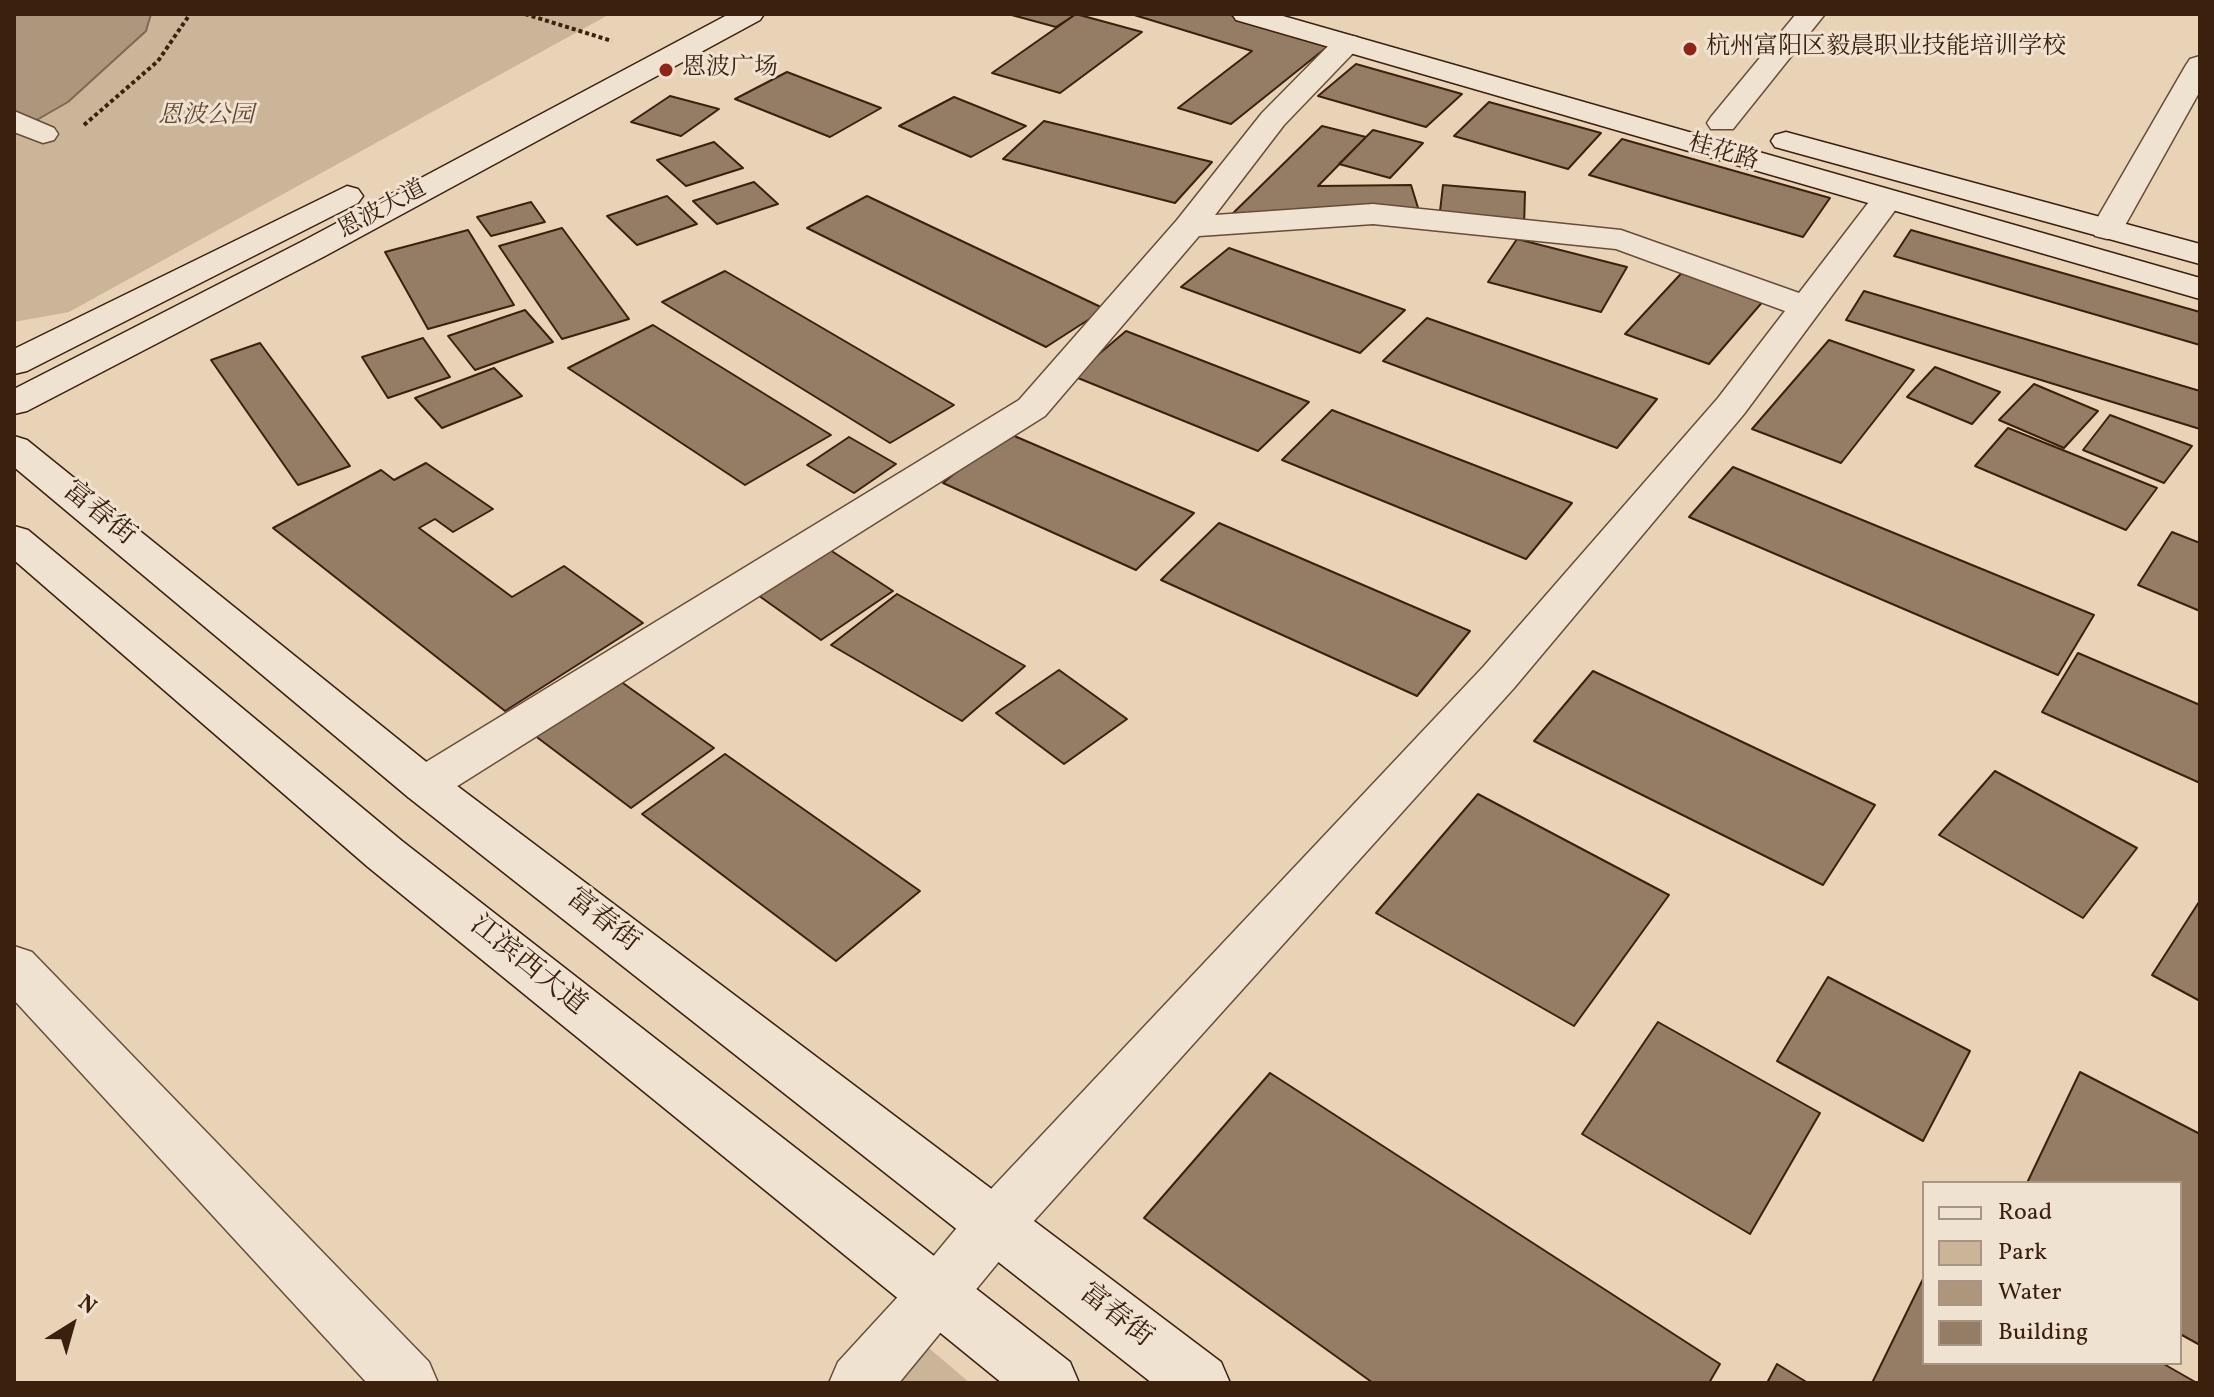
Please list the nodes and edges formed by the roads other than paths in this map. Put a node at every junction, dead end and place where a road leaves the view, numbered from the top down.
1 (688, 14) edge
2 (750, 14) edge
3 (1246, 14) edge
4 (1811, 14) edge
5 (1345, 29) edge
6 (2200, 65) edge
7 (14, 120) edge
8 (1722, 123) junction
9 (43, 134) dead end
10 (1886, 201) junction
11 (1189, 227) junction
12 (2107, 229) junction
13 (2200, 254) edge
14 (2200, 289) edge
15 (1806, 307) junction
16 (14, 363) edge
17 (14, 403) edge
18 (14, 448) edge
19 (14, 539) edge
20 (424, 785) junction
21 (14, 966) edge
22 (995, 1224) junction
23 (938, 1295) junction
24 (408, 1383) edge
25 (859, 1383) edge
26 (1049, 1383) edge
27 (1200, 1383) edge

1 - 16 main road, 恩波大道
2 - 17 main road, 恩波大道
3 - 5 main road, 桂花路
4 - 8 main road
5 - 8 main road
5 - 10 main road, 桂花路
5 - 11 main road
6 - 12 main road
7 - 9 main road
8 - 12 main road
10 - 14 main road, 桂花路
10 - 15 main road
11 - 15 main road
11 - 20 main road
12 - 13 main road
15 - 22 main road
18 - 20 main road, 富春街
19 - 23 main road, 江滨西大道
20 - 22 main road, 富春街
21 - 24 main road
22 - 23 main road
22 - 27 main road, 富春街
23 - 25 main road
23 - 26 main road, 江滨西大道

